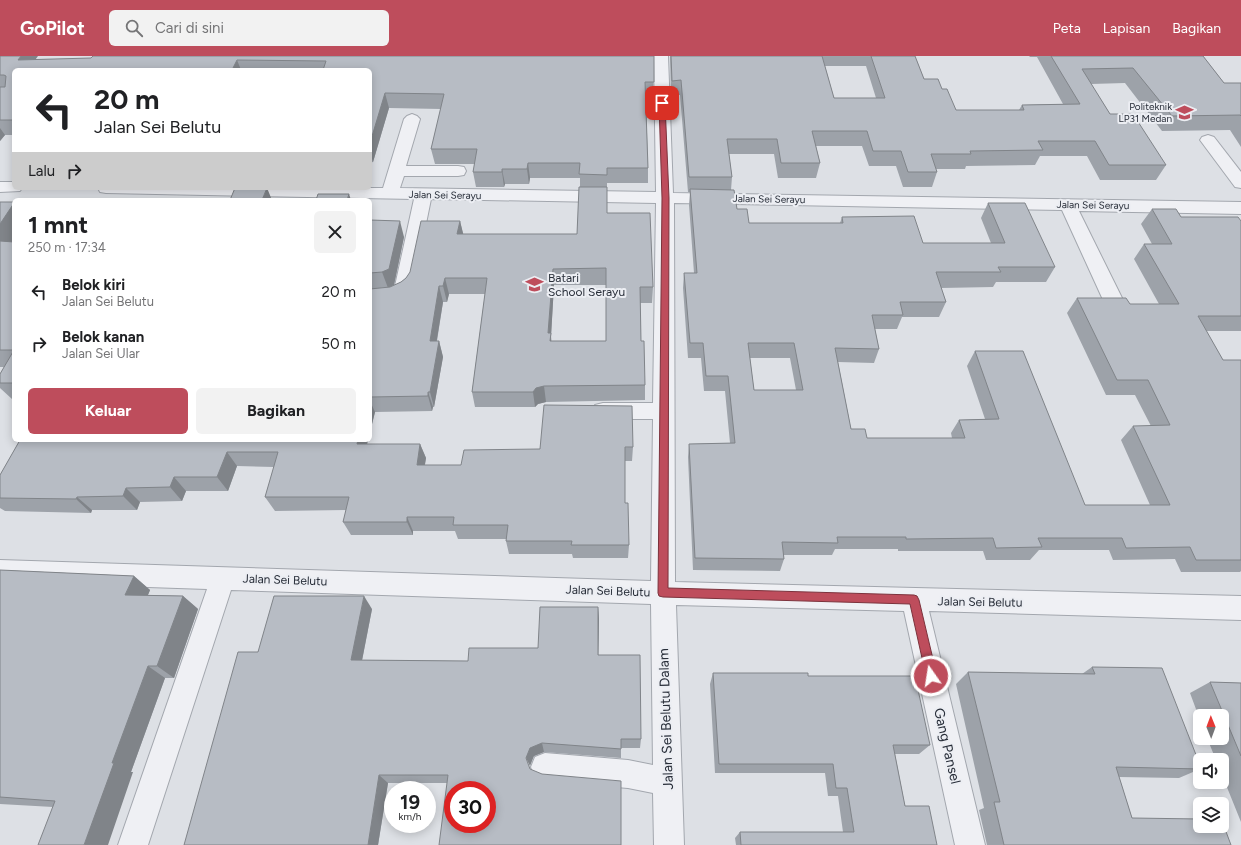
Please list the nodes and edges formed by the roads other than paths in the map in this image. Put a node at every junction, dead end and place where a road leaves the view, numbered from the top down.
1 (661, 56) edge
2 (412, 119) dead end
3 (1208, 140) dead end
4 (396, 171) junction
5 (458, 171) dead end
6 (1241, 183) edge
7 (0, 187) edge
8 (12, 187) edge
9 (200, 190) edge
10 (390, 194) junction
11 (424, 194) junction
12 (665, 198) junction
13 (1068, 205) junction
14 (1220, 208) junction
15 (1241, 208) edge
16 (1232, 227) edge
17 (372, 297) edge
18 (1114, 302) edge
19 (585, 411) edge
20 (664, 411) junction
21 (0, 571) edge
22 (223, 578) junction
23 (663, 593) junction
24 (914, 600) junction
25 (1241, 608) edge
26 (545, 767) dead end
27 (668, 782) junction
28 (133, 845) edge
29 (670, 845) edge
30 (970, 845) edge

1 - 12 street, Jalan Sei Belutu Dalam
2 - 4 street
3 - 6 street
4 - 5 street
4 - 10 street
7 - 8 street
9 - 10 street, Jalan Sei Serayu
10 - 11 street, Jalan Sei Serayu
11 - 12 street, Jalan Sei Serayu
11 - 17 street
12 - 13 street, Jalan Sei Serayu
12 - 20 street, Jalan Sei Belutu Dalam
13 - 14 street, Jalan Sei Serayu
13 - 18 street
14 - 15 street, Jalan Sei Serayu
14 - 16 street
19 - 20 street
20 - 23 street, Jalan Sei Belutu Dalam
21 - 22 street, Jalan Sei Belutu
22 - 23 street, Jalan Sei Belutu
22 - 28 street
23 - 24 street, Jalan Sei Belutu
23 - 27 street, Jalan Sei Belutu Dalam
24 - 25 street, Jalan Sei Belutu
24 - 30 street, Gang Pansel
26 - 27 street
27 - 29 street, Jalan Sei Belutu Dalam

